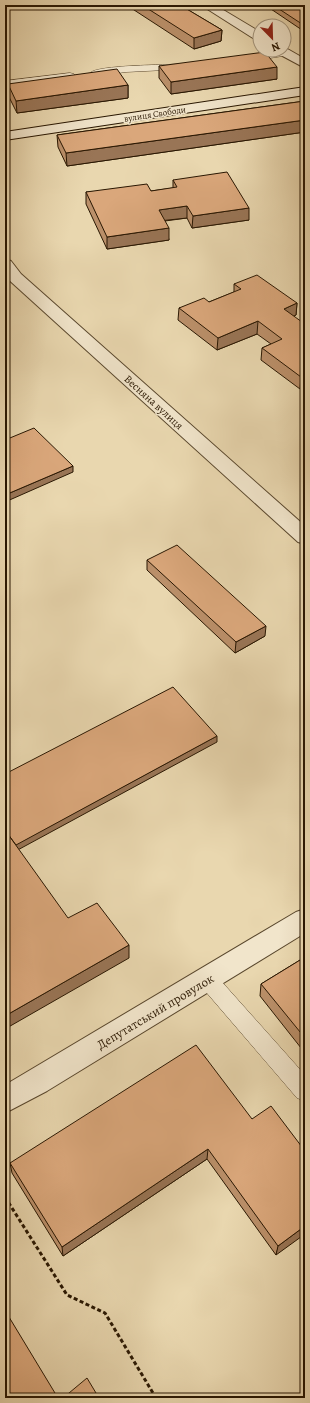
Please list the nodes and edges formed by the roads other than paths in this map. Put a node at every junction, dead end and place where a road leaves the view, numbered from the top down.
1 (207, 5) edge
2 (252, 32) edge
3 (252, 57) edge
4 (292, 57) edge
5 (234, 60) edge
6 (305, 64) edge
7 (189, 66) edge
8 (5, 84) edge
9 (305, 91) edge
10 (6, 135) edge
11 (5, 264) edge
12 (305, 537) edge
13 (305, 920) edge
14 (207, 979) junction
15 (305, 1091) edge
16 (5, 1100) edge

1 - 2 street
3 - 5 lane
4 - 6 street
7 - 8 lane
9 - 10 street, вулиця Свободи
11 - 12 street, Весняна вулиця
13 - 14 street, Депутатський провулок
14 - 15 lane
14 - 16 street, Депутатський провулок

